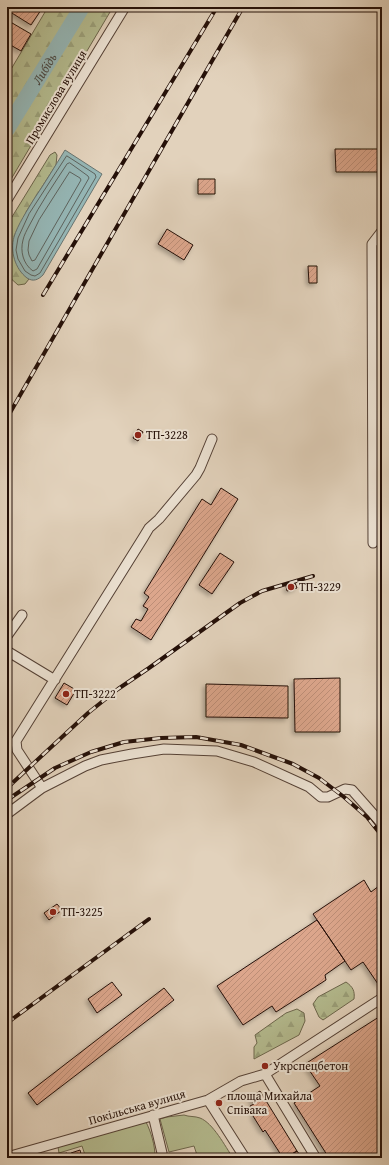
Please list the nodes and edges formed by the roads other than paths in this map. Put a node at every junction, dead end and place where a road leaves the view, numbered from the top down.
1 (125, 7) edge
2 (7, 200) edge
3 (382, 231) edge
4 (212, 439) dead end
5 (373, 543) dead end
6 (22, 615) dead end
7 (7, 636) edge
8 (7, 650) edge
9 (55, 680) junction
10 (42, 788) junction
11 (7, 814) edge
12 (382, 824) edge
13 (382, 998) edge
14 (265, 1074) junction
15 (208, 1100) junction
16 (154, 1115) junction
17 (162, 1153) dead end
18 (7, 1157) edge
19 (245, 1158) edge
20 (316, 1158) edge

1 - 2 street, Промислова вулиця
3 - 5 street
4 - 9 street
6 - 7 street
8 - 9 street
9 - 10 street
10 - 11 street
10 - 12 street
13 - 14 street, Покільська вулиця
14 - 15 street, Покільська вулиця
14 - 20 street
15 - 16 street, Покільська вулиця
15 - 19 street
16 - 17 street
16 - 18 street, Покільська вулиця

